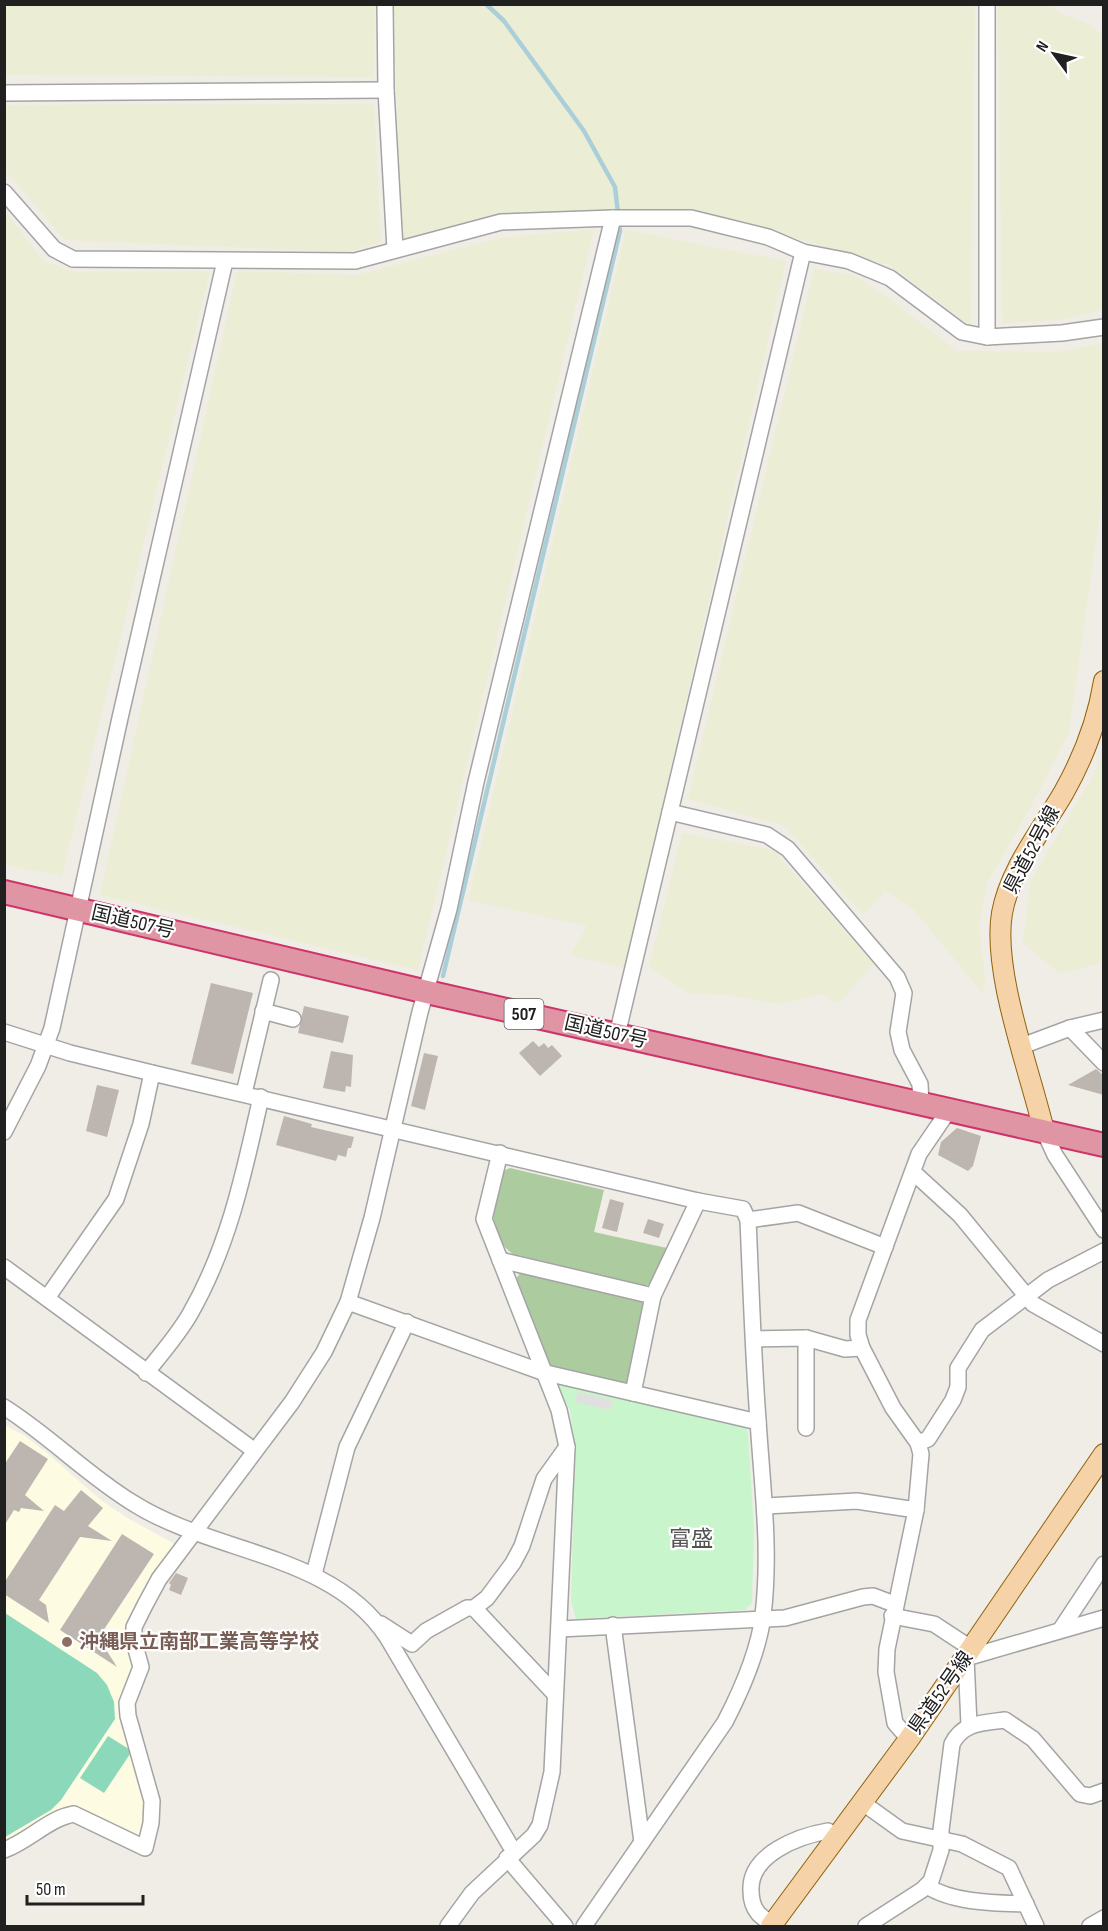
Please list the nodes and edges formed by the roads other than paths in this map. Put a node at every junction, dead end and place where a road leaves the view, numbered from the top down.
1 (385, 4) edge
2 (987, 4) edge
3 (386, 90) junction
4 (4, 93) edge
5 (4, 192) edge
6 (613, 218) junction
7 (395, 249) junction
8 (803, 252) junction
9 (225, 261) junction
10 (1104, 327) edge
11 (987, 337) junction
12 (1104, 681) edge
13 (670, 812) junction
14 (4, 892) edge
15 (78, 909) junction
16 (271, 980) dead end
17 (427, 992) junction
18 (263, 1011) junction
19 (293, 1019) dead end
20 (1104, 1020) edge
21 (1070, 1028) junction
22 (4, 1032) edge
23 (617, 1035) junction
24 (1022, 1046) junction
25 (46, 1047) junction
26 (1104, 1063) edge
27 (152, 1073) junction
28 (244, 1093) junction
29 (261, 1097) junction
30 (921, 1104) junction
31 (949, 1110) junction
32 (391, 1128) junction
33 (1044, 1131) junction
34 (4, 1132) edge
35 (1104, 1145) edge
36 (500, 1153) junction
37 (913, 1172) junction
38 (698, 1201) junction
39 (748, 1220) junction
40 (1104, 1230) edge
41 (885, 1247) junction
42 (1104, 1251) edge
43 (500, 1260) junction
44 (4, 1267) edge
45 (653, 1296) junction
46 (1025, 1296) junction
47 (46, 1298) junction
48 (348, 1302) junction
49 (407, 1322) junction
50 (806, 1338) junction
51 (754, 1339) junction
52 (1104, 1344) edge
53 (862, 1348) junction
54 (542, 1372) junction
55 (146, 1373) junction
56 (633, 1393) junction
57 (4, 1407) edge
58 (758, 1422) junction
59 (806, 1428) dead end
60 (918, 1443) junction
61 (567, 1447) junction
62 (255, 1451) junction
63 (1104, 1454) edge
64 (766, 1506) junction
65 (916, 1510) junction
66 (192, 1533) junction
67 (1104, 1564) edge
68 (314, 1574) junction
69 (474, 1608) junction
70 (893, 1610) junction
71 (763, 1617) junction
72 (1104, 1618) edge
73 (377, 1622) junction
74 (613, 1625) junction
75 (559, 1629) junction
76 (1061, 1629) junction
77 (969, 1653) junction
78 (554, 1693) junction
79 (969, 1725) junction
80 (909, 1739) junction
81 (1104, 1791) edge
82 (863, 1803) junction
83 (837, 1837) junction
84 (941, 1840) junction
85 (642, 1842) junction
86 (4, 1850) edge
87 (511, 1855) junction
88 (927, 1886) junction
89 (1026, 1904) junction
90 (1104, 1918) edge
91 (772, 1925) edge
92 (448, 1926) edge
93 (565, 1926) edge
94 (584, 1926) edge
95 (866, 1926) edge
96 (1036, 1926) edge
97 (1090, 1926) edge

1 - 3 street
2 - 11 street
3 - 4 street
3 - 7 street
5 - 9 street
6 - 7 street
6 - 8 street
6 - 17 street
7 - 9 street
8 - 11 street
8 - 13 street
9 - 15 street
10 - 11 street
12 - 24 main road, 県道52号線
13 - 23 street
13 - 30 street
14 - 15 highway, 国道507号 / 507
15 - 17 highway, 国道507号 / 507
15 - 25 street
16 - 18 street
17 - 23 highway, 国道507号 / 507
17 - 32 street
18 - 19 street
18 - 28 street
20 - 21 street
21 - 24 street
21 - 26 street
22 - 25 street
23 - 30 highway, 国道507号 / 507
24 - 33 main road, 県道52号線
25 - 27 street
25 - 34 street
27 - 28 street
27 - 47 street
28 - 29 street
29 - 32 street
29 - 55 street
30 - 31 highway, 国道507号 / 507
31 - 33 highway, 国道507号 / 507
31 - 37 street
32 - 36 street
32 - 48 street
33 - 35 highway, 国道507号 / 507
33 - 40 street
36 - 38 street
36 - 43 street
37 - 41 street
37 - 46 street
38 - 39 street
38 - 45 street
39 - 41 street
39 - 51 street
41 - 53 street
42 - 46 street
43 - 45 street
43 - 54 street
44 - 47 street
45 - 56 street
46 - 52 street
46 - 60 street
47 - 55 street
48 - 49 street
48 - 62 street
49 - 54 street
49 - 68 street
50 - 51 street
50 - 53 street
50 - 59 street
51 - 58 street
53 - 60 street
54 - 56 street
54 - 61 street
55 - 62 street
56 - 58 street
57 - 66 street
58 - 64 street
60 - 65 street
61 - 69 street
61 - 75 street
62 - 66 street
63 - 77 main road, 県道52号線
64 - 65 street
64 - 71 street
65 - 70 street
66 - 68 street
66 - 86 street
67 - 76 street
68 - 73 street
69 - 73 street
69 - 78 street
70 - 71 street
70 - 77 street
70 - 80 street
71 - 74 street
71 - 85 street
72 - 76 street
73 - 87 street
74 - 75 street
74 - 85 street
75 - 78 street
76 - 77 street
77 - 79 street
77 - 80 main road, 県道52号線
78 - 87 street
79 - 81 street
79 - 84 street
80 - 82 main road, 県道52号線
82 - 83 main road, 県道52号線
82 - 84 street
83 - 91 main road, 県道52号線
83 - 91 street
84 - 88 street
84 - 89 street
85 - 94 street
87 - 92 street
87 - 93 street
88 - 89 street
88 - 95 street
89 - 96 street
90 - 97 street

